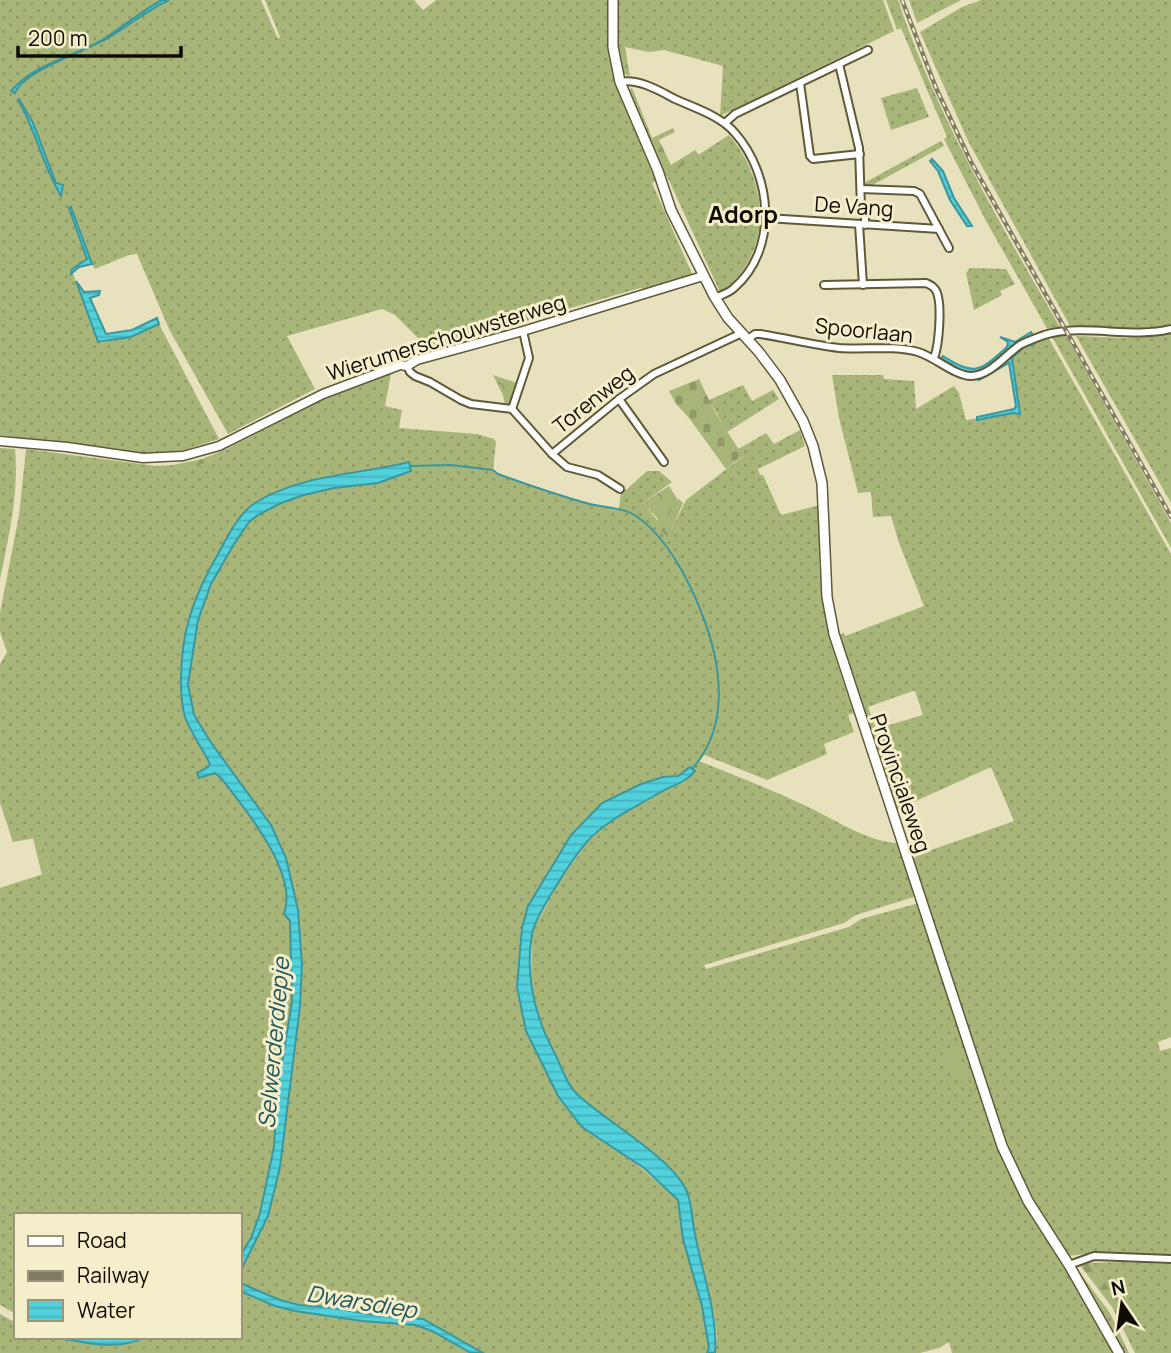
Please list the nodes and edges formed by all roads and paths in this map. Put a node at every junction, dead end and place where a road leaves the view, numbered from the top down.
1 (613, 0) edge
2 (868, 50) dead end
3 (839, 64) junction
4 (620, 82) junction
5 (800, 83) junction
6 (725, 123) junction
7 (860, 154) junction
8 (861, 189) junction
9 (767, 218) junction
10 (862, 224) junction
11 (939, 229) junction
12 (949, 248) dead end
13 (703, 276) junction
14 (824, 285) dead end
15 (863, 285) junction
16 (715, 298) junction
17 (1171, 329) edge
18 (523, 331) junction
19 (745, 336) junction
20 (934, 358) junction
21 (407, 366) junction
22 (619, 398) junction
23 (512, 410) junction
24 (0, 441) edge
25 (552, 454) junction
26 (664, 462) dead end
27 (620, 489) dead end
28 (1171, 1259) edge
29 (1069, 1265) junction
30 (1119, 1353) edge

1 - 4 main road, Provincialeweg
2 - 3 street
3 - 5 street
3 - 7 street
4 - 6 street
4 - 13 main road, Provincialeweg
5 - 6 street
5 - 7 street
6 - 9 street
7 - 8 street
8 - 10 street
8 - 11 street, De Vang
9 - 10 street, De Vang
9 - 16 street
10 - 11 street, De Vang
10 - 15 street
11 - 12 street, De Vang
13 - 16 main road, Provincialeweg
13 - 18 street, Wierumerschouwsterweg
14 - 15 street
15 - 20 street
16 - 19 main road, Provincialeweg
17 - 20 street, Spoorlaan
18 - 21 street, Wierumerschouwsterweg
18 - 23 street
19 - 20 street, Spoorlaan
19 - 22 street, Torenweg
19 - 29 main road, Provincialeweg
21 - 23 street
21 - 24 street, Wierumerschouwsterweg
22 - 25 street, Torenweg
22 - 26 street
23 - 25 street, Torenweg
25 - 27 street
28 - 29 street
29 - 30 main road, Provincialeweg

